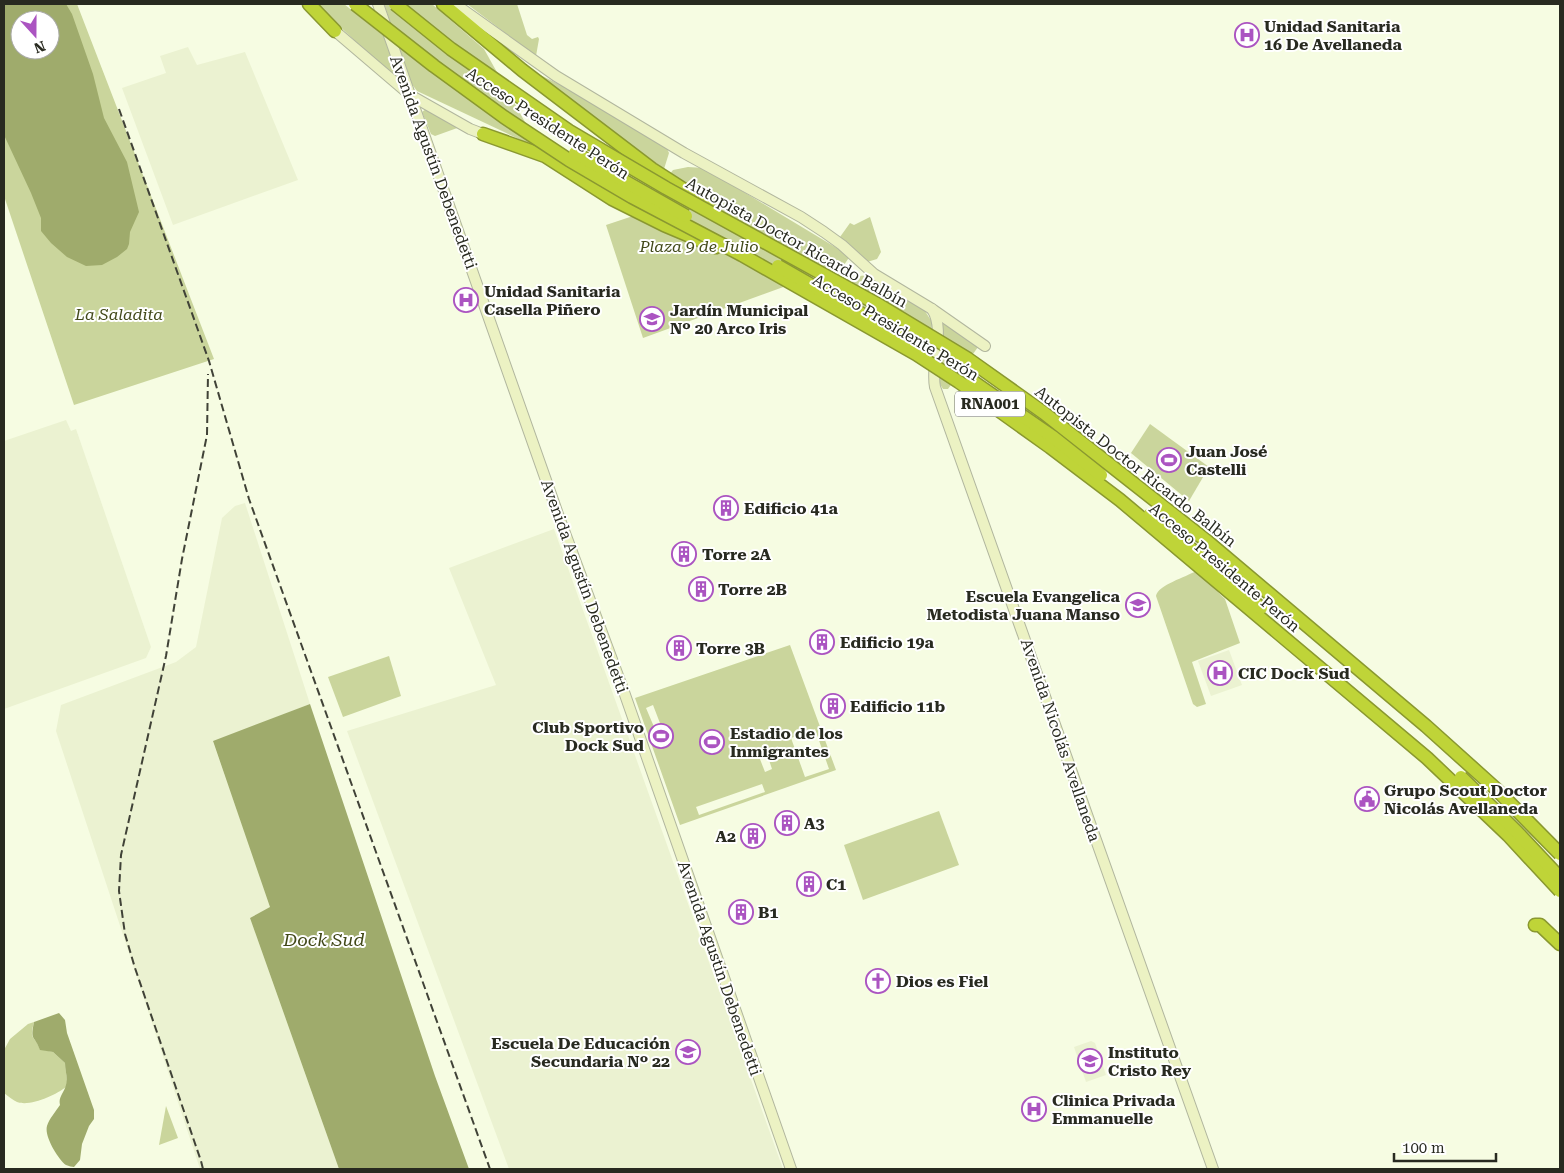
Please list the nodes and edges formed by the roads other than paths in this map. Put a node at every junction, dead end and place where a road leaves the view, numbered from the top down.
1 (309, 4) edge
2 (355, 4) edge
3 (369, 4) edge
4 (378, 4) edge
5 (395, 4) edge
6 (443, 4) edge
7 (455, 4) edge
8 (335, 31) joint
9 (410, 95) junction
10 (483, 134) joint
11 (749, 233) junction
12 (766, 269) junction
13 (932, 309) junction
14 (985, 346) dead end
15 (1560, 854) edge
16 (1560, 878) edge
17 (1560, 892) edge
18 (1536, 925) dead end
19 (1560, 944) edge
20 (791, 1169) edge
21 (1213, 1169) edge

1 - 8 highway
2 - 12 highway, Acceso Presidente Perón / RNA001, bridge
3 - 16 highway, Autopista Doctor Ricardo Balbín, bridge
4 - 9 main road, Avenida Agustín Debenedetti
5 - 11 highway, Autopista Doctor Ricardo Balbín, bridge
6 - 11 highway, bridge
7 - 13 main road, Acceso Presidente Perón
8 - 9 main road
9 - 10 main road
9 - 20 main road, Avenida Agustín Debenedetti
10 - 12 highway, bridge
11 - 15 highway, Autopista Doctor Ricardo Balbín, bridge
12 - 17 highway, Acceso Presidente Perón / RNA001, bridge
13 - 14 main road, Acceso Presidente Perón
13 - 21 main road, Avenida Nicolás Avellaneda
18 - 19 highway

